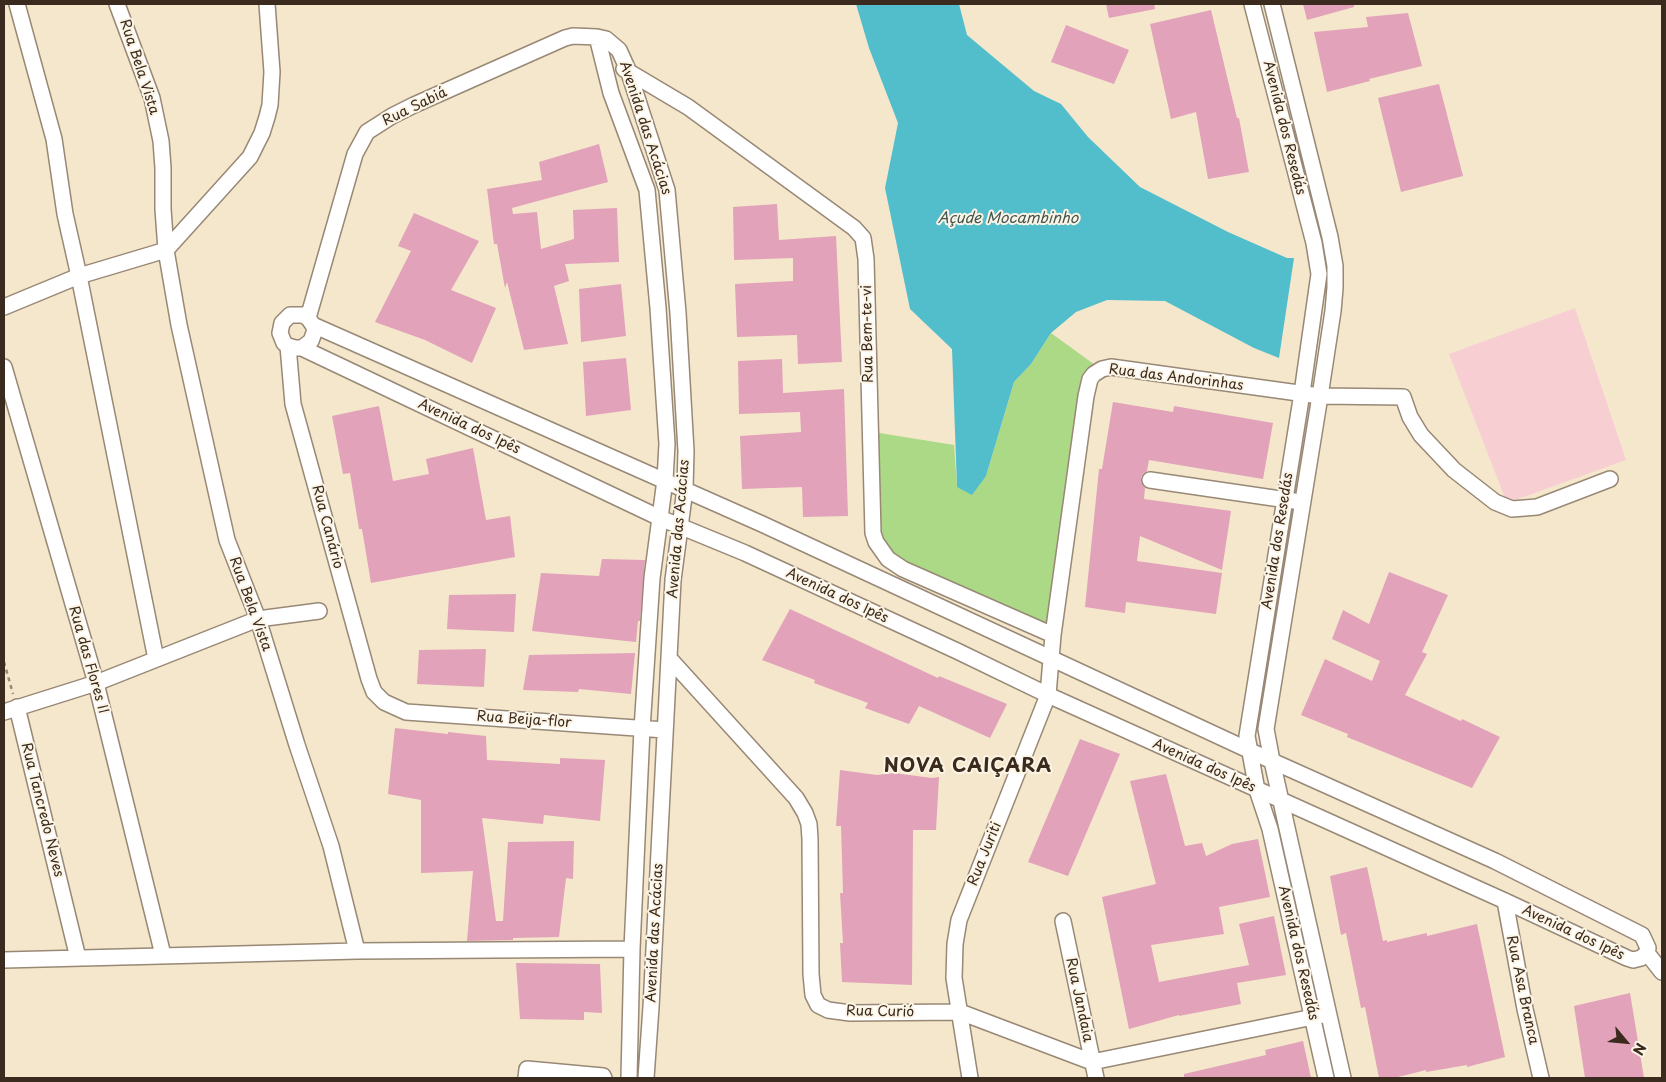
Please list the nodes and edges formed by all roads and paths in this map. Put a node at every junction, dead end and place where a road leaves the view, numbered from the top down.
1 (117, 4) edge
2 (267, 4) edge
3 (1252, 4) edge
4 (1272, 4) edge
5 (22, 5) edge
6 (597, 37) junction
7 (628, 70) junction
8 (606, 72) junction
9 (166, 250) junction
10 (79, 276) junction
11 (4, 307) edge
12 (311, 321) junction
13 (295, 347) junction
14 (4, 367) edge
15 (1302, 393) junction
16 (1320, 396) junction
17 (1610, 479) dead end
18 (665, 480) junction
19 (1150, 480) dead end
20 (685, 489) junction
21 (1285, 500) junction
22 (1303, 502) junction
23 (660, 518) junction
24 (680, 526) junction
25 (319, 611) dead end
26 (258, 619) junction
27 (1053, 635) junction
28 (156, 658) junction
29 (670, 658) junction
30 (1052, 658) junction
31 (4, 662) edge
32 (96, 683) junction
33 (1048, 695) junction
34 (384, 702) joint
35 (10, 709) edge
36 (642, 728) junction
37 (665, 730) junction
38 (1250, 750) junction
39 (1272, 761) junction
40 (1257, 790) junction
41 (1282, 800) junction
42 (1505, 901) junction
43 (1062, 922) dead end
44 (632, 949) junction
45 (357, 951) junction
46 (1647, 953) junction
47 (163, 955) junction
48 (78, 958) junction
49 (4, 960) edge
50 (1662, 972) edge
51 (960, 1012) junction
52 (1329, 1014) junction
53 (1313, 1018) junction
54 (1092, 1062) junction
55 (526, 1078) edge
56 (604, 1078) edge
57 (629, 1078) edge
58 (646, 1078) edge
59 (970, 1078) edge
60 (1096, 1078) edge
61 (1326, 1078) edge
62 (1343, 1078) edge
63 (1541, 1078) edge

1 - 9 street, Rua Bela Vista
2 - 9 street
3 - 15 street, Avenida dos Resedás
4 - 16 street, Avenida dos Resedás
5 - 10 street
6 - 7 street, Avenida das Acácias
6 - 8 street, Avenida das Acácias
6 - 12 street, Rua Sabiá
7 - 8 street, Rua Bem-te-vi
7 - 20 street, Avenida das Acácias
7 - 27 street, Rua Bem-te-vi
8 - 18 street, Avenida das Acácias
9 - 10 street
9 - 26 street, Rua Bela Vista
10 - 11 street
10 - 28 street
12 - 13 street, Rua Sabiá
12 - 13 street, Avenida dos Ipês
12 - 18 street, Avenida dos Ipês
13 - 23 street, Avenida dos Ipês
13 - 34 street, Rua Canário
14 - 32 street, Rua das Flores II
15 - 16 street, Rua das Andorinhas
15 - 21 street, Avenida dos Resedás
15 - 27 street, Rua das Andorinhas
16 - 17 street, Rua das Andorinhas
16 - 22 street, Avenida dos Resedás
18 - 20 street, Avenida dos Ipês
18 - 23 street, Avenida das Acácias
19 - 21 street
20 - 24 street, Avenida das Acácias
20 - 30 street, Avenida dos Ipês
21 - 22 street
21 - 38 street, Avenida dos Resedás
22 - 39 street, Avenida dos Resedás
23 - 24 street, Avenida dos Ipês
23 - 36 street, Avenida das Acácias
24 - 29 street, Avenida das Acácias
24 - 33 street, Avenida dos Ipês
25 - 26 street
26 - 28 street
26 - 45 street, Rua Bela Vista
27 - 30 street, Rua Juriti
28 - 32 street
29 - 37 street, Avenida das Acácias
29 - 51 street, Rua Curió
30 - 33 street, Rua Juriti
30 - 38 street, Avenida dos Ipês
31 - 35 path
32 - 35 street
32 - 47 street, Rua das Flores II
33 - 40 street, Avenida dos Ipês
33 - 51 street, Rua Juriti
34 - 36 street, Rua Beija-flor
35 - 48 street, Rua Tancredo Neves
36 - 37 street, Rua Beija-flor
36 - 44 street, Avenida das Acácias
37 - 58 street, Avenida das Acácias
38 - 39 street, Avenida dos Ipês
38 - 40 street, Avenida dos Resedás
39 - 41 street, Avenida dos Resedás
39 - 46 street, Avenida dos Ipês
40 - 41 street, Avenida dos Ipês
40 - 53 street, Avenida dos Resedás
41 - 42 street, Avenida dos Ipês
41 - 52 street, Avenida dos Resedás
42 - 46 street, Avenida dos Ipês
42 - 63 street, Rua Asa Branca
43 - 54 street, Rua Jandaia
44 - 45 street
44 - 57 street, Avenida das Acácias
45 - 47 street
46 - 50 street
47 - 48 street
48 - 49 street
51 - 54 street, Rua Curió
51 - 59 street, Rua Juriti
52 - 53 street
52 - 62 street, Avenida dos Resedás
53 - 54 street
53 - 61 street, Avenida dos Resedás
54 - 60 street, Rua Jandaia
55 - 56 street

